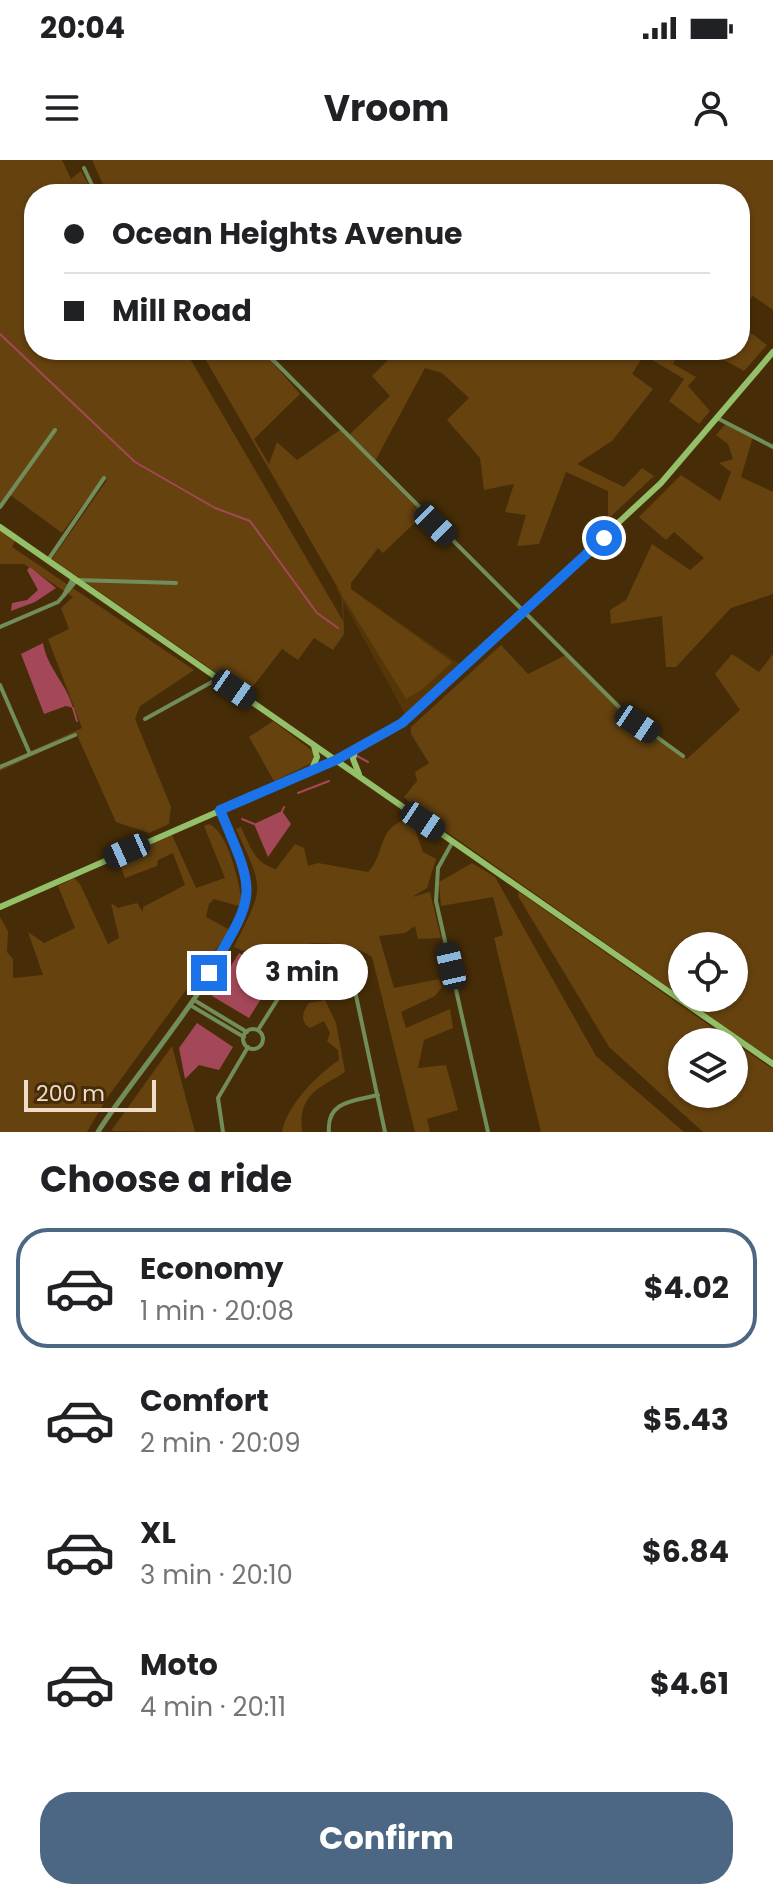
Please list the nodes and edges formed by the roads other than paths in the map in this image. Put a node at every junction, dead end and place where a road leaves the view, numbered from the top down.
1 (84, 168) dead end
2 (92, 184) edge
3 (773, 352) edge
4 (272, 360) edge
5 (717, 418) junction
6 (55, 430) dead end
7 (773, 447) edge
8 (104, 478) dead end
9 (0, 507) edge
10 (0, 527) edge
11 (48, 560) junction
12 (75, 579) junction
13 (176, 583) dead end
14 (525, 613) junction
15 (0, 627) edge
16 (219, 678) junction
17 (0, 685) edge
18 (145, 719) dead end
19 (75, 735) dead end
20 (313, 743) junction
21 (356, 750) junction
22 (30, 754) junction
23 (683, 756) dead end
24 (336, 760) junction
25 (0, 767) edge
26 (310, 771) junction
27 (361, 777) junction
28 (220, 810) junction
29 (453, 841) junction
30 (0, 907) edge
31 (192, 1002) junction
32 (258, 1030) junction
33 (245, 1034) junction
34 (248, 1047) junction
35 (773, 1064) edge
36 (378, 1095) junction
37 (98, 1132) edge
38 (223, 1132) edge
39 (329, 1132) edge
40 (385, 1132) edge
41 (488, 1132) edge

1 - 2 street
3 - 5 main road
4 - 14 street
5 - 7 street
5 - 14 main road
6 - 9 street
8 - 11 street
10 - 11 main road
11 - 12 main road
12 - 13 street
12 - 15 street
12 - 16 main road
14 - 21 main road
14 - 23 street
16 - 18 street
16 - 20 main road
17 - 22 street
19 - 22 street
20 - 24 main road
20 - 26 main road
21 - 24 main road
21 - 27 main road
22 - 25 street
24 - 26 main road
24 - 27 main road
26 - 28 main road
27 - 29 main road
28 - 30 main road
28 - 31 street
29 - 35 main road
29 - 41 street
31 - 33 street
31 - 37 street
32 - 33 street
32 - 34 street
32 - 36 street
33 - 34 street
34 - 38 street
36 - 39 street
36 - 40 street

